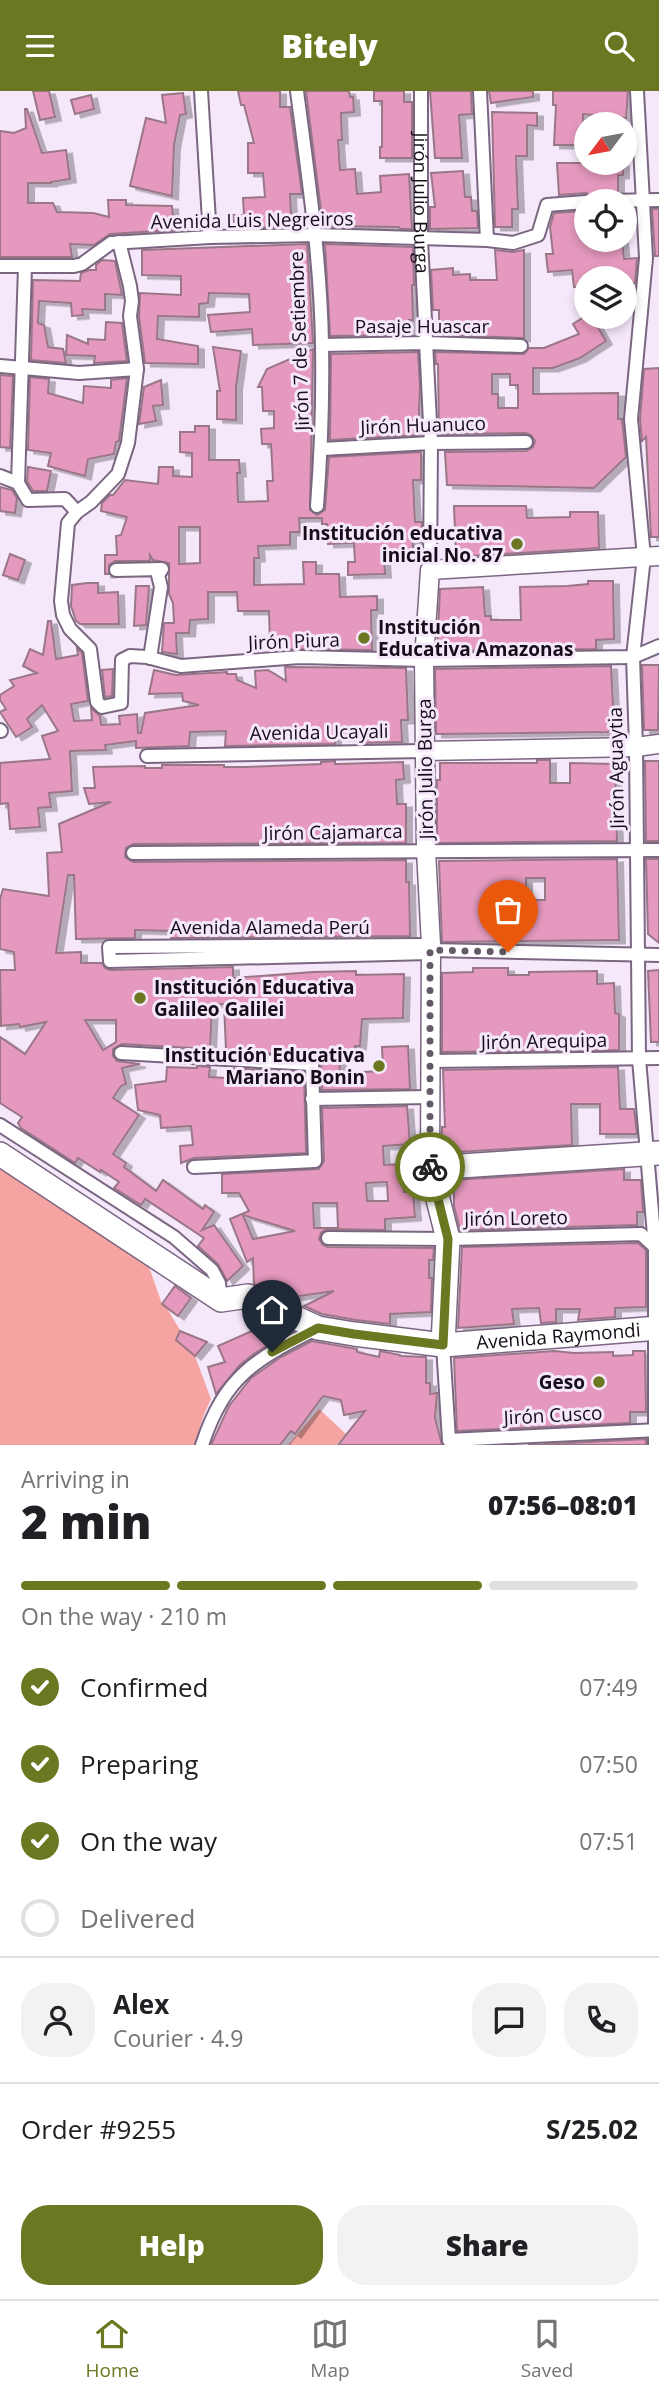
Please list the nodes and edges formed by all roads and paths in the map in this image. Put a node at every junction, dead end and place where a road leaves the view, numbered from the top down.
1 (201, 91) edge
2 (297, 91) edge
3 (421, 91) edge
4 (480, 91) edge
5 (637, 91) edge
6 (637, 199) edge
7 (642, 199) junction
8 (659, 200) edge
9 (574, 203) edge
10 (316, 235) junction
11 (210, 237) junction
12 (421, 239) junction
13 (487, 240) junction
14 (119, 242) junction
15 (0, 266) edge
16 (25, 267) junction
17 (426, 343) junction
18 (323, 345) junction
19 (521, 346) dead end
20 (0, 366) edge
21 (24, 366) junction
22 (137, 369) junction
23 (526, 442) dead end
24 (431, 443) junction
25 (321, 449) junction
26 (0, 476) edge
27 (18, 483) junction
28 (317, 506) dead end
29 (77, 512) junction
30 (651, 557) edge
31 (116, 570) dead end
32 (430, 570) junction
33 (659, 646) edge
34 (633, 657) junction
35 (150, 658) junction
36 (424, 660) junction
37 (659, 744) edge
38 (636, 747) junction
39 (424, 751) junction
40 (147, 756) dead end
41 (637, 850) junction
42 (659, 850) edge
43 (426, 851) junction
44 (133, 853) dead end
45 (430, 949) junction
46 (109, 954) dead end
47 (638, 955) junction
48 (659, 955) edge
49 (121, 1053) dead end
50 (659, 1058) edge
51 (639, 1059) junction
52 (429, 1061) junction
53 (429, 1097) junction
54 (312, 1099) junction
55 (0, 1125) edge
56 (653, 1153) edge
57 (0, 1154) edge
58 (194, 1167) dead end
59 (430, 1168) junction
60 (328, 1238) dead end
61 (448, 1239) junction
62 (657, 1247) edge
63 (221, 1300) junction
64 (318, 1328) junction
65 (658, 1328) edge
66 (443, 1345) junction
67 (657, 1429) edge
68 (450, 1442) edge
69 (202, 1445) edge
70 (655, 1445) edge

1 - 11 street
2 - 10 street, Jirón 7 de Setiembre
3 - 12 street, Jirón Julio Burga
4 - 13 street
5 - 7 street, Jirón Aguaytia
6 - 7 street
7 - 8 street
7 - 30 street, Jirón Aguaytia
9 - 13 street, Avenida Luis Negreiros
10 - 11 street, Avenida Luis Negreiros
10 - 12 street, Avenida Luis Negreiros
10 - 18 street, Jirón 7 de Setiembre
11 - 14 street, Avenida Luis Negreiros
12 - 13 street, Avenida Luis Negreiros
12 - 17 street, Jirón Julio Burga
14 - 16 street, Avenida Luis Negreiros
14 - 22 street
15 - 16 street, Avenida Luis Negreiros
16 - 21 street
17 - 18 street, Pasaje Huascar
17 - 19 street, Pasaje Huascar
17 - 24 street, Jirón Julio Burga
18 - 25 street, Jirón 7 de Setiembre
20 - 21 street
21 - 22 street
21 - 27 street
22 - 29 street
23 - 24 street, Jirón Huanuco
24 - 25 street, Jirón Huanuco
24 - 32 street, Jirón Julio Burga
25 - 28 street, Jirón 7 de Setiembre
26 - 27 street
27 - 29 street
29 - 35 street
30 - 32 street
30 - 34 street, Jirón Aguaytia
31 - 35 street
32 - 36 street, Jirón Julio Burga
33 - 34 street, Jirón Piura
34 - 36 street, Jirón Piura
34 - 38 street, Jirón Aguaytia
35 - 36 street, Jirón Piura
36 - 39 street, Jirón Julio Burga
37 - 38 street, Avenida Ucayali
38 - 39 street, Avenida Ucayali
38 - 41 street, Jirón Aguaytia
39 - 40 street, Avenida Ucayali
39 - 43 street, Jirón Julio Burga
41 - 42 street, Jirón Cajamarca
41 - 43 street, Jirón Cajamarca
41 - 47 street, Jirón Aguaytia
43 - 44 street, Jirón Cajamarca
43 - 45 street, Jirón Julio Burga
45 - 46 street, Avenida Alameda Perú
45 - 47 street, Avenida Alameda Perú
45 - 52 street, Jirón Julio Burga
47 - 48 street, Avenida Alameda Perú
47 - 51 street, Jirón Aguaytia
49 - 54 street
50 - 51 street, Jirón Arequipa
51 - 52 street, Jirón Arequipa
51 - 56 street, Jirón Aguaytia
52 - 53 street, Jirón Julio Burga
53 - 54 street
53 - 59 street, Jirón Julio Burga
54 - 58 street
55 - 63 street
56 - 59 highway
56 - 62 street, Jirón Aguaytia
57 - 63 highway
59 - 61 highway, Jirón Julio Burga
60 - 61 street, Jirón Loreto
61 - 62 street, Jirón Loreto
61 - 66 highway, Jirón Julio Burga
62 - 65 street, Jirón Aguaytia
63 - 64 highway, Avenida Raymondi
64 - 66 highway, Avenida Raymondi
64 - 69 street
65 - 66 highway, Avenida Raymondi
65 - 67 street, Jirón Aguaytia
66 - 68 street, Jirón Julio Burga
67 - 68 street, Jirón Cusco
67 - 70 street, Jirón Aguaytia

